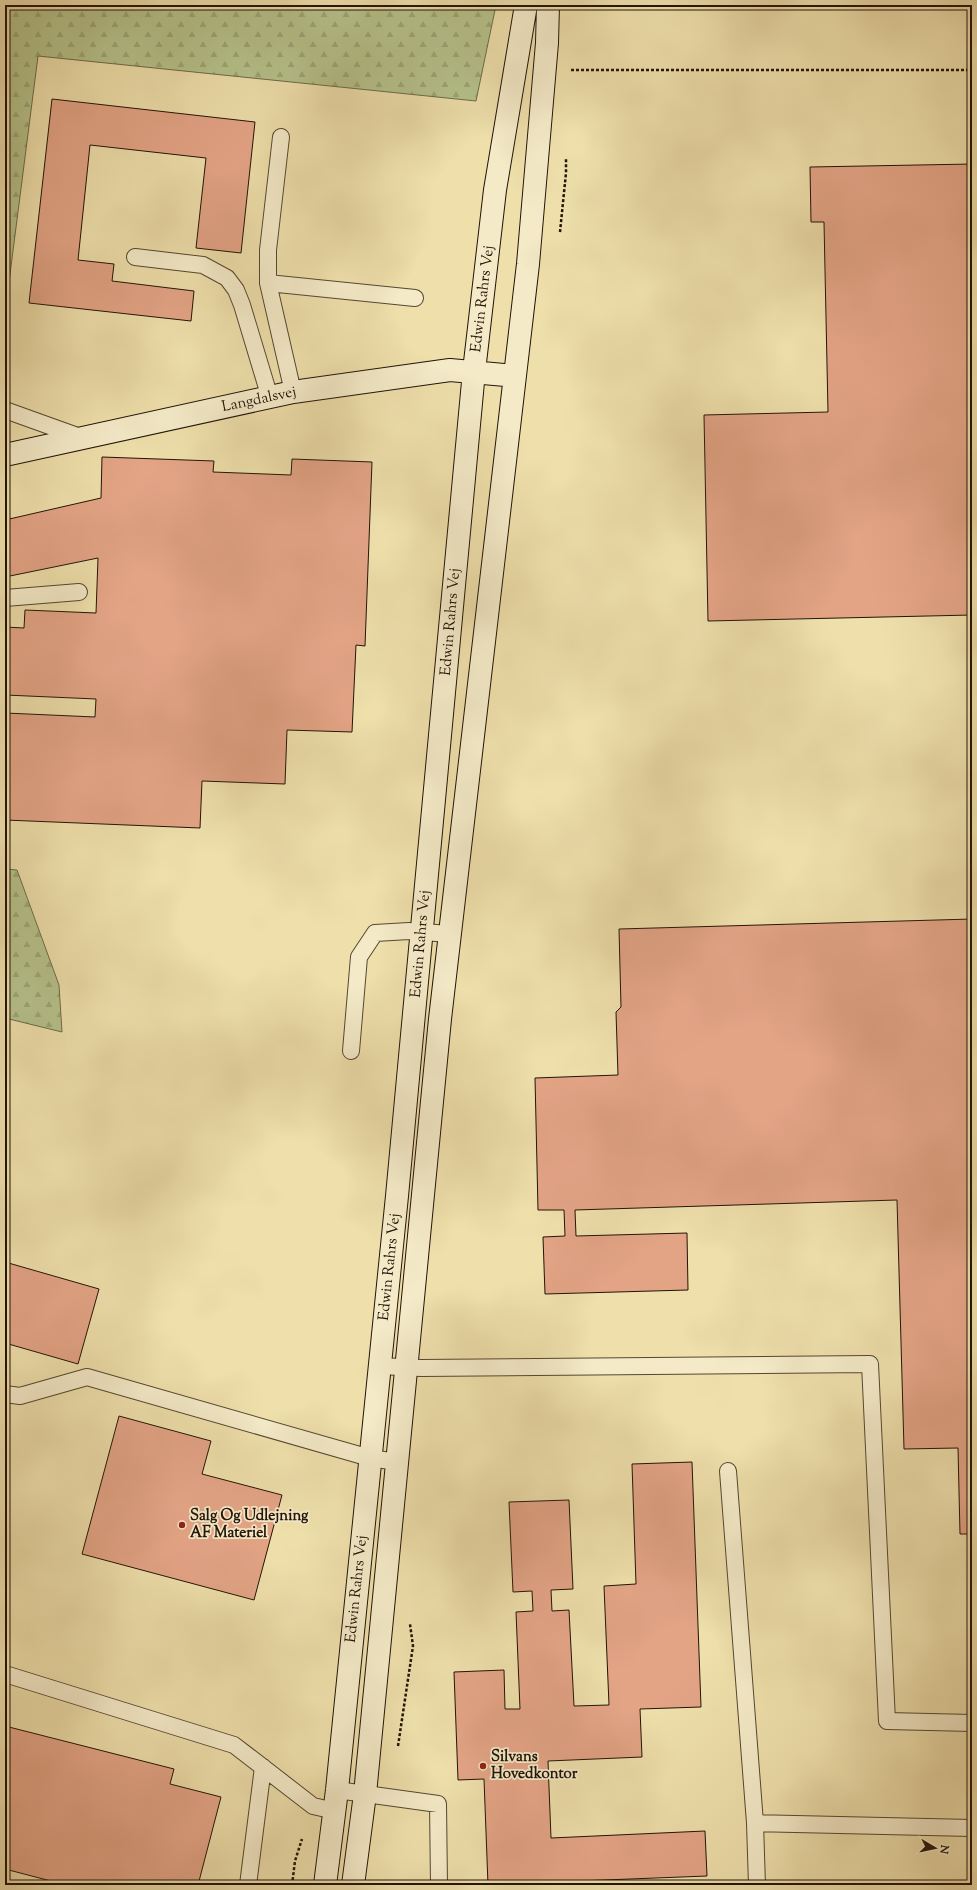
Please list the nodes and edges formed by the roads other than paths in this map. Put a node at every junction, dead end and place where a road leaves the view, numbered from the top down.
1 (526, 5) edge
2 (548, 5) edge
3 (281, 137) dead end
4 (135, 257) dead end
5 (268, 283) junction
6 (415, 298) dead end
7 (474, 372) junction
8 (515, 376) junction
9 (293, 392) junction
10 (270, 398) junction
11 (5, 410) edge
12 (84, 438) junction
13 (5, 455) edge
14 (79, 592) dead end
15 (5, 598) edge
16 (422, 932) junction
17 (450, 934) junction
18 (351, 1051) dead end
19 (380, 1366) junction
20 (407, 1367) junction
21 (5, 1394) edge
22 (370, 1458) junction
23 (397, 1462) junction
24 (728, 1471) dead end
25 (5, 1674) edge
26 (972, 1722) edge
27 (263, 1767) junction
28 (365, 1794) junction
29 (336, 1800) junction
30 (755, 1823) junction
31 (972, 1828) edge
32 (248, 1885) edge
33 (325, 1885) edge
34 (353, 1885) edge
35 (439, 1885) edge
36 (757, 1885) edge

1 - 7 street, Edwin Rahrs Vej
2 - 8 street, Edwin Rahrs Vej
3 - 5 lane
4 - 10 lane
5 - 6 lane
5 - 9 lane
7 - 8 street, Langdalsvej
7 - 9 street, Langdalsvej
7 - 16 street, Edwin Rahrs Vej
8 - 17 street, Edwin Rahrs Vej
9 - 10 street, Langdalsvej
10 - 12 street, Langdalsvej
11 - 12 lane
12 - 13 street, Langdalsvej
14 - 15 lane
16 - 17 lane
16 - 18 lane
16 - 19 street, Edwin Rahrs Vej
17 - 20 street, Edwin Rahrs Vej
19 - 20 lane
19 - 22 street, Edwin Rahrs Vej
20 - 23 street, Edwin Rahrs Vej
20 - 26 lane
21 - 22 lane
22 - 23 lane
22 - 29 street, Edwin Rahrs Vej
23 - 28 street, Edwin Rahrs Vej
24 - 30 lane
25 - 27 lane
27 - 29 lane
27 - 32 lane
28 - 29 lane
28 - 34 street, Edwin Rahrs Vej
28 - 35 lane
29 - 33 street, Edwin Rahrs Vej
30 - 31 lane
30 - 36 lane

